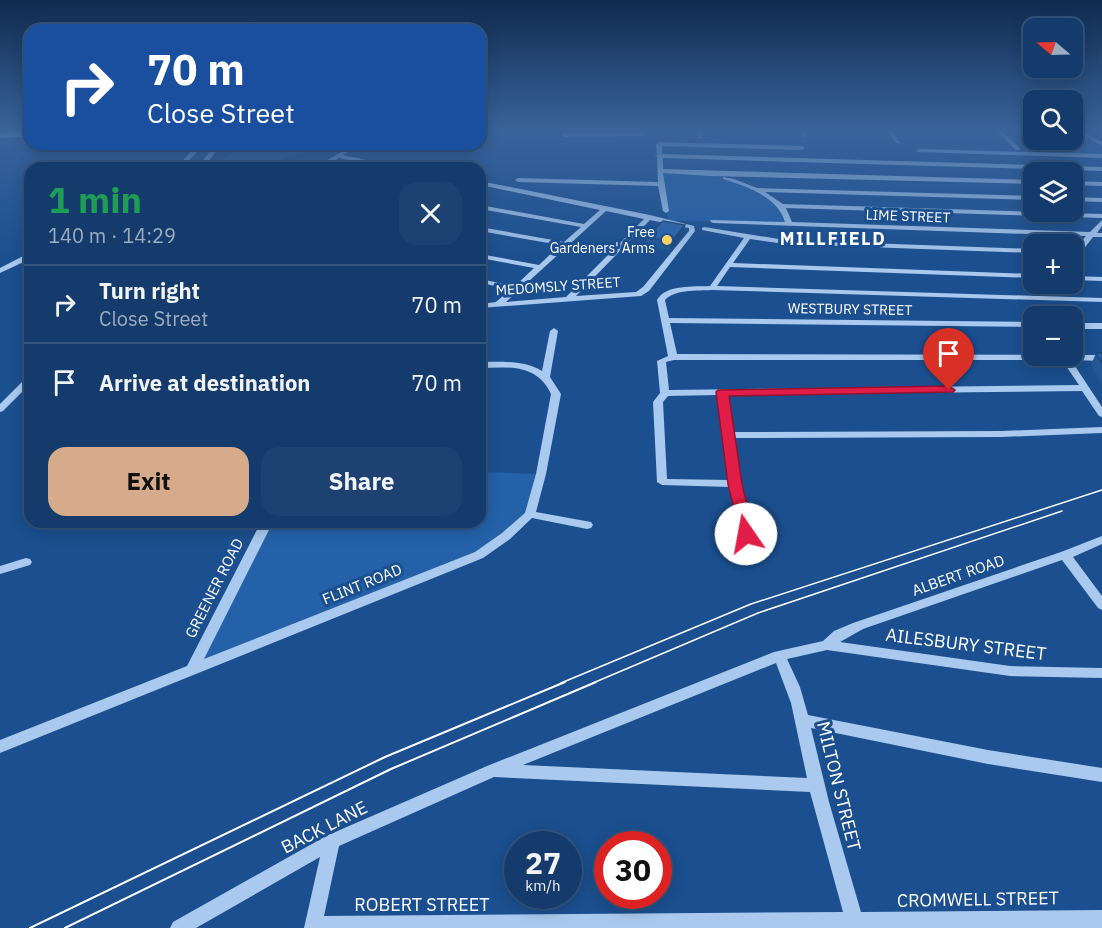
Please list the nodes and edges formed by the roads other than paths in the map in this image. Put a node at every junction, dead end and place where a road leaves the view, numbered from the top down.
1 (660, 172) edge
2 (690, 172) edge
3 (706, 173) junction
4 (518, 180) dead end
5 (1023, 182) edge
6 (1083, 183) edge
7 (486, 184) edge
8 (661, 184) junction
9 (1102, 184) edge
10 (756, 190) junction
11 (584, 195) dead end
12 (1023, 198) edge
13 (1083, 199) edge
14 (1102, 200) edge
15 (584, 203) junction
16 (781, 206) junction
17 (486, 208) edge
18 (606, 208) junction
19 (666, 211) dead end
20 (1102, 216) edge
21 (650, 217) junction
22 (713, 221) dead end
23 (1102, 222) edge
24 (790, 225) junction
25 (585, 226) junction
26 (704, 229) dead end
27 (486, 230) edge
28 (1094, 233) junction
29 (1102, 235) edge
30 (748, 237) junction
31 (564, 244) junction
32 (1083, 245) edge
33 (1023, 251) edge
34 (486, 257) edge
35 (24, 259) edge
36 (728, 265) junction
37 (539, 267) junction
38 (0, 271) edge
39 (1023, 276) edge
40 (1083, 278) edge
41 (1102, 279) edge
42 (486, 282) edge
43 (515, 288) junction
44 (712, 288) junction
45 (569, 299) junction
46 (1102, 300) edge
47 (498, 305) junction
48 (486, 306) edge
49 (666, 320) junction
50 (1023, 326) edge
51 (1083, 326) edge
52 (1102, 326) edge
53 (554, 332) dead end
54 (673, 357) junction
55 (1023, 357) edge
56 (1083, 357) edge
57 (1102, 357) edge
58 (486, 365) edge
59 (1071, 366) edge
60 (546, 376) junction
61 (24, 385) edge
62 (1085, 388) junction
63 (19, 390) junction
64 (24, 390) edge
65 (722, 392) junction
66 (665, 393) junction
67 (0, 409) edge
68 (1102, 414) edge
69 (1102, 430) edge
70 (729, 435) junction
71 (735, 484) junction
72 (530, 514) junction
73 (588, 525) dead end
74 (264, 528) edge
75 (746, 534) dead end
76 (1102, 540) edge
77 (1065, 555) junction
78 (26, 562) dead end
79 (0, 570) edge
80 (1102, 605) edge
81 (827, 645) junction
82 (779, 656) junction
83 (192, 670) junction
84 (1102, 673) edge
85 (802, 720) junction
86 (0, 747) edge
87 (492, 771) junction
88 (1102, 775) edge
89 (817, 785) junction
90 (332, 841) junction
91 (1102, 919) edge
92 (855, 925) edge
93 (314, 927) edge
94 (179, 928) edge

1 - 8 street
2 - 3 street
3 - 5 street
3 - 10 street
4 - 8 street
6 - 9 street
7 - 15 street
8 - 19 street
10 - 12 street
10 - 16 street
11 - 15 street
13 - 14 street
15 - 18 street
16 - 20 street
16 - 24 street
17 - 25 street
18 - 21 street
18 - 25 street
21 - 45 street
21 - 45 street, MEDOMSLY STREET
22 - 24 street, LIME STREET
23 - 28 street
24 - 28 street, LIME STREET
25 - 31 street
26 - 30 street
27 - 31 street
28 - 29 street, LIME STREET
28 - 32 street
30 - 33 street
30 - 36 street
31 - 37 street
34 - 37 street
35 - 38 street
36 - 39 street
36 - 44 street
37 - 43 street
40 - 41 street
42 - 43 street
43 - 47 street
44 - 46 street
44 - 49 street
45 - 47 street, MEDOMSLY STREET
47 - 48 street, MEDOMSLY STREET
49 - 50 street, WESTBURY STREET
49 - 54 street
51 - 52 street
53 - 60 street
54 - 55 street
54 - 66 street
56 - 57 street
58 - 60 street
59 - 62 street
60 - 72 street
61 - 63 street
62 - 65 street
62 - 68 street
63 - 64 street
63 - 67 street
65 - 66 street
65 - 70 street
66 - 71 street
69 - 70 street
70 - 71 street
71 - 75 street
72 - 73 street
72 - 83 street, FLINT ROAD
74 - 83 street, GREENER ROAD
76 - 77 street, ALBERT ROAD
77 - 80 street
77 - 81 street, ALBERT ROAD
78 - 79 street
81 - 82 street, BACK LANE
81 - 84 street, AILESBURY STREET
82 - 85 street, MILTON STREET
82 - 87 street, BACK LANE
83 - 86 street, FLINT ROAD
85 - 88 street
85 - 89 street, MILTON STREET
87 - 89 street
87 - 90 street, BACK LANE
89 - 92 street, MILTON STREET
90 - 93 street
90 - 94 street, BACK LANE
91 - 92 street, CROMWELL STREET
92 - 93 street, ROBERT STREET

